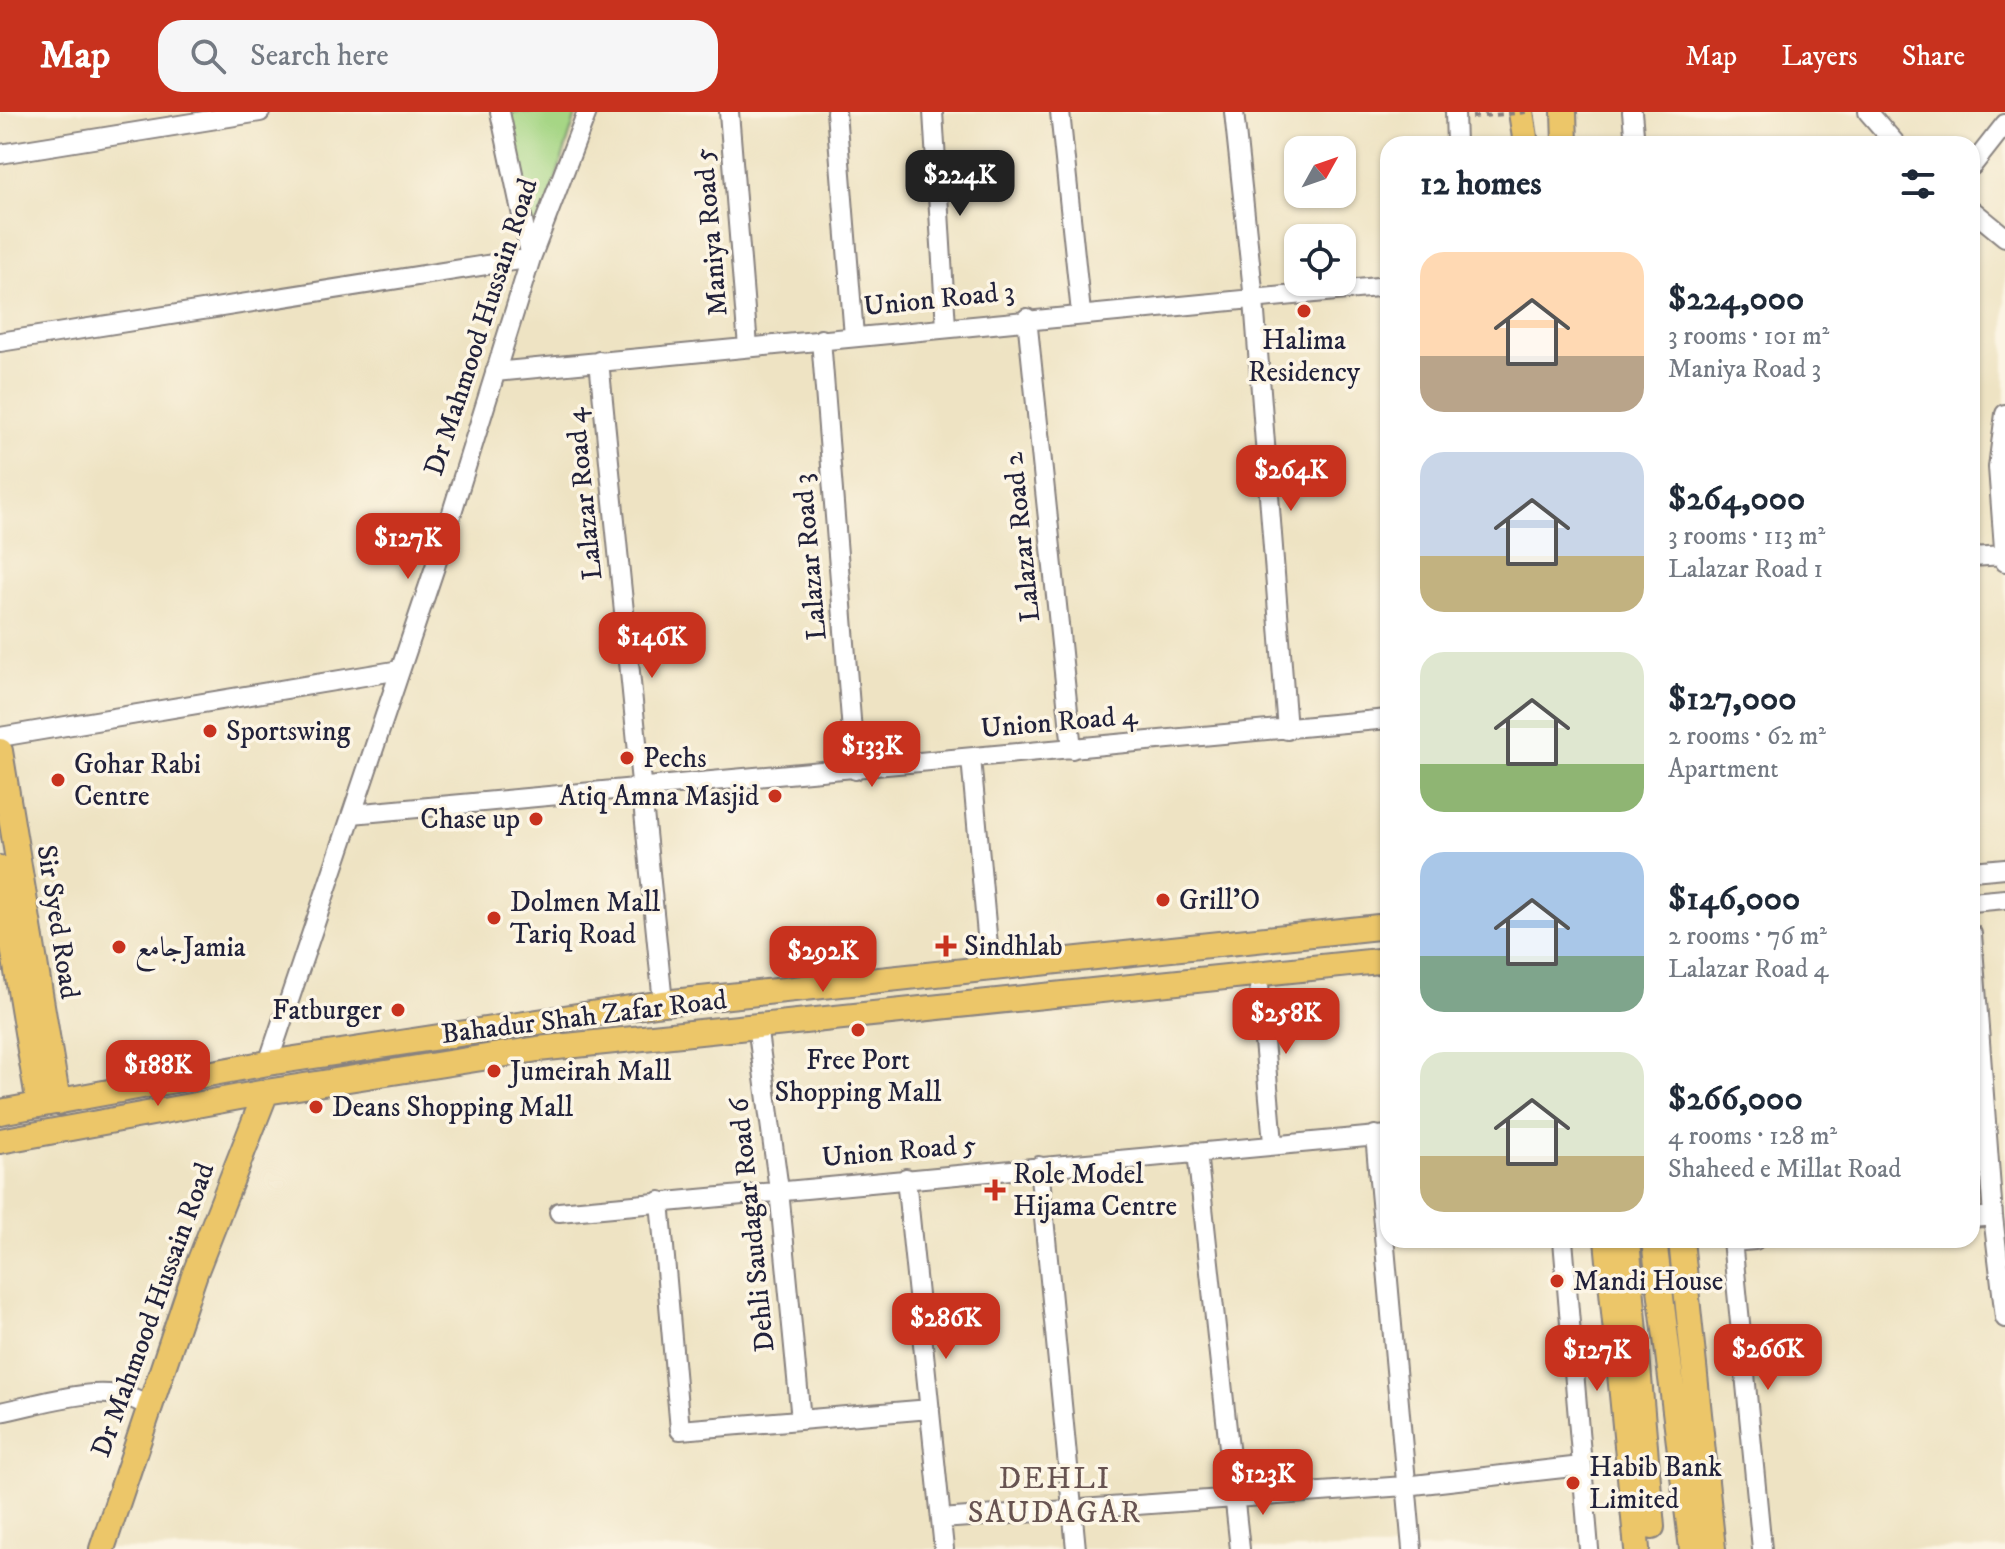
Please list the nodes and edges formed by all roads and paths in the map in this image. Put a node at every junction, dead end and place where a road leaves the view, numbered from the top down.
1 (260, 112) edge
2 (500, 112) edge
3 (587, 112) edge
4 (729, 112) edge
5 (836, 112) edge
6 (933, 112) edge
7 (1060, 112) edge
8 (1234, 112) edge
9 (1521, 112) edge
10 (1527, 112) edge
11 (1564, 112) edge
12 (1632, 112) edge
13 (1868, 112) edge
14 (1463, 114) edge
15 (2005, 124) edge
16 (1458, 136) edge
17 (1525, 136) edge
18 (1565, 136) edge
19 (1634, 136) edge
20 (1889, 136) edge
21 (0, 154) edge
22 (1980, 156) edge
23 (1980, 217) edge
24 (2005, 237) edge
25 (531, 258) junction
26 (1380, 287) edge
27 (1254, 300) junction
28 (1081, 313) junction
29 (1027, 318) junction
30 (946, 327) junction
31 (854, 336) junction
32 (821, 339) junction
33 (0, 342) edge
34 (748, 347) junction
35 (599, 361) junction
36 (495, 372) junction
37 (2005, 414) edge
38 (2004, 555) edge
39 (1980, 556) edge
40 (2005, 562) edge
41 (400, 670) junction
42 (1380, 720) edge
43 (1287, 730) junction
44 (0, 737) edge
45 (1072, 749) junction
46 (0, 751) edge
47 (971, 758) junction
48 (855, 770) junction
49 (641, 788) junction
50 (352, 814) junction
51 (0, 868) edge
52 (2005, 868) edge
53 (1980, 870) edge
54 (2005, 899) edge
55 (1980, 901) edge
56 (1380, 927) edge
57 (1380, 961) edge
58 (990, 968) junction
59 (1258, 973) junction
60 (663, 1003) junction
61 (757, 1025) junction
62 (1980, 1041) edge
63 (268, 1063) junction
64 (266, 1092) junction
65 (48, 1103) junction
66 (0, 1112) edge
67 (1380, 1135) edge
68 (0, 1141) edge
69 (1273, 1143) junction
70 (1197, 1152) junction
71 (1039, 1166) junction
72 (906, 1178) junction
73 (779, 1190) junction
74 (660, 1201) junction
75 (559, 1212) dead end
76 (1993, 1216) junction
77 (1980, 1217) edge
78 (1389, 1248) edge
79 (1564, 1248) edge
80 (1608, 1248) edge
81 (1628, 1248) edge
82 (1655, 1248) edge
83 (1682, 1248) edge
84 (1733, 1248) edge
85 (2005, 1318) edge
86 (148, 1407) junction
87 (930, 1409) junction
88 (0, 1412) edge
89 (801, 1420) junction
90 (1581, 1466) junction
91 (1405, 1486) junction
92 (1235, 1498) junction
93 (1073, 1512) junction
94 (941, 1519) junction
95 (102, 1549) edge
96 (944, 1549) edge
97 (1076, 1549) edge
98 (1240, 1549) edge
99 (1412, 1549) edge
100 (1589, 1549) edge
101 (1637, 1549) edge
102 (1654, 1549) edge
103 (1692, 1549) edge
104 (1713, 1549) edge
105 (1762, 1549) edge

1 - 21 street
2 - 25 street
3 - 25 street, Dr Mahmood Hussain Road
4 - 34 street, Maniya Road 5
5 - 31 street
6 - 30 street
7 - 28 street
8 - 27 street
9 - 17 main road
10 - 14 path, bridge
11 - 18 main road
12 - 19 street
13 - 20 street
14 - 16 street
15 - 22 street
23 - 24 street
25 - 33 street
25 - 36 street, Dr Mahmood Hussain Road
26 - 27 street, Union Road 3
27 - 28 street, Union Road 3
27 - 43 street
28 - 29 street, Union Road 3
29 - 30 street, Union Road 3
29 - 45 street, Lalazar Road 2
30 - 31 street, Union Road 3
31 - 32 street, Union Road 3
32 - 34 street, Union Road 3
32 - 48 street, Lalazar Road 3
34 - 35 street, Union Road 3
35 - 36 street, Union Road 3
35 - 49 street, Lalazar Road 4
36 - 41 street, Dr Mahmood Hussain Road
37 - 38 street
38 - 39 street
38 - 40 street
41 - 44 street
41 - 50 street, Dr Mahmood Hussain Road
42 - 43 street, Union Road 4
43 - 45 street, Union Road 4
45 - 47 street, Union Road 4
46 - 65 main road, Sir Syed Road
47 - 48 street, Union Road 4
47 - 58 street
48 - 49 street, Union Road 4
49 - 50 street, Union Road 4
49 - 60 street, Lalazar Road 4
50 - 63 street, Dr Mahmood Hussain Road
51 - 65 main road, Sir Syed Road
52 - 53 street
54 - 55 street
56 - 58 main road, Bahadur Shah Zafar Road
57 - 59 main road, Bahadur Shah Zafar Road
58 - 60 main road, Bahadur Shah Zafar Road
59 - 61 main road, Bahadur Shah Zafar Road
59 - 69 street
60 - 63 main road, Bahadur Shah Zafar Road
61 - 64 main road, Bahadur Shah Zafar Road
61 - 73 street, Dehli Saudagar Road 6
62 - 76 street
63 - 65 main road, Bahadur Shah Zafar Road
64 - 68 main road, Bahadur Shah Zafar Road
64 - 86 main road, Dr Mahmood Hussain Road
65 - 66 main road, Bahadur Shah Zafar Road
67 - 69 street, Union Road 5
69 - 70 street, Union Road 5
70 - 71 street, Union Road 5
70 - 92 street
71 - 72 street, Union Road 5
71 - 93 street
72 - 73 street, Union Road 5
72 - 87 street
73 - 74 street, Union Road 5
73 - 89 street, Dehli Saudagar Road 6
74 - 75 street, Union Road 5
74 - 89 street
76 - 77 street
76 - 85 street
78 - 91 street
79 - 90 street
80 - 101 main road
81 - 102 main road
82 - 103 main road
83 - 104 main road
84 - 105 street
86 - 88 street
86 - 95 main road, Dr Mahmood Hussain Road
87 - 89 street
87 - 94 street
90 - 91 street
90 - 100 street
91 - 92 street
91 - 99 street
92 - 93 street
92 - 98 street
93 - 94 street
93 - 97 street
94 - 96 street

